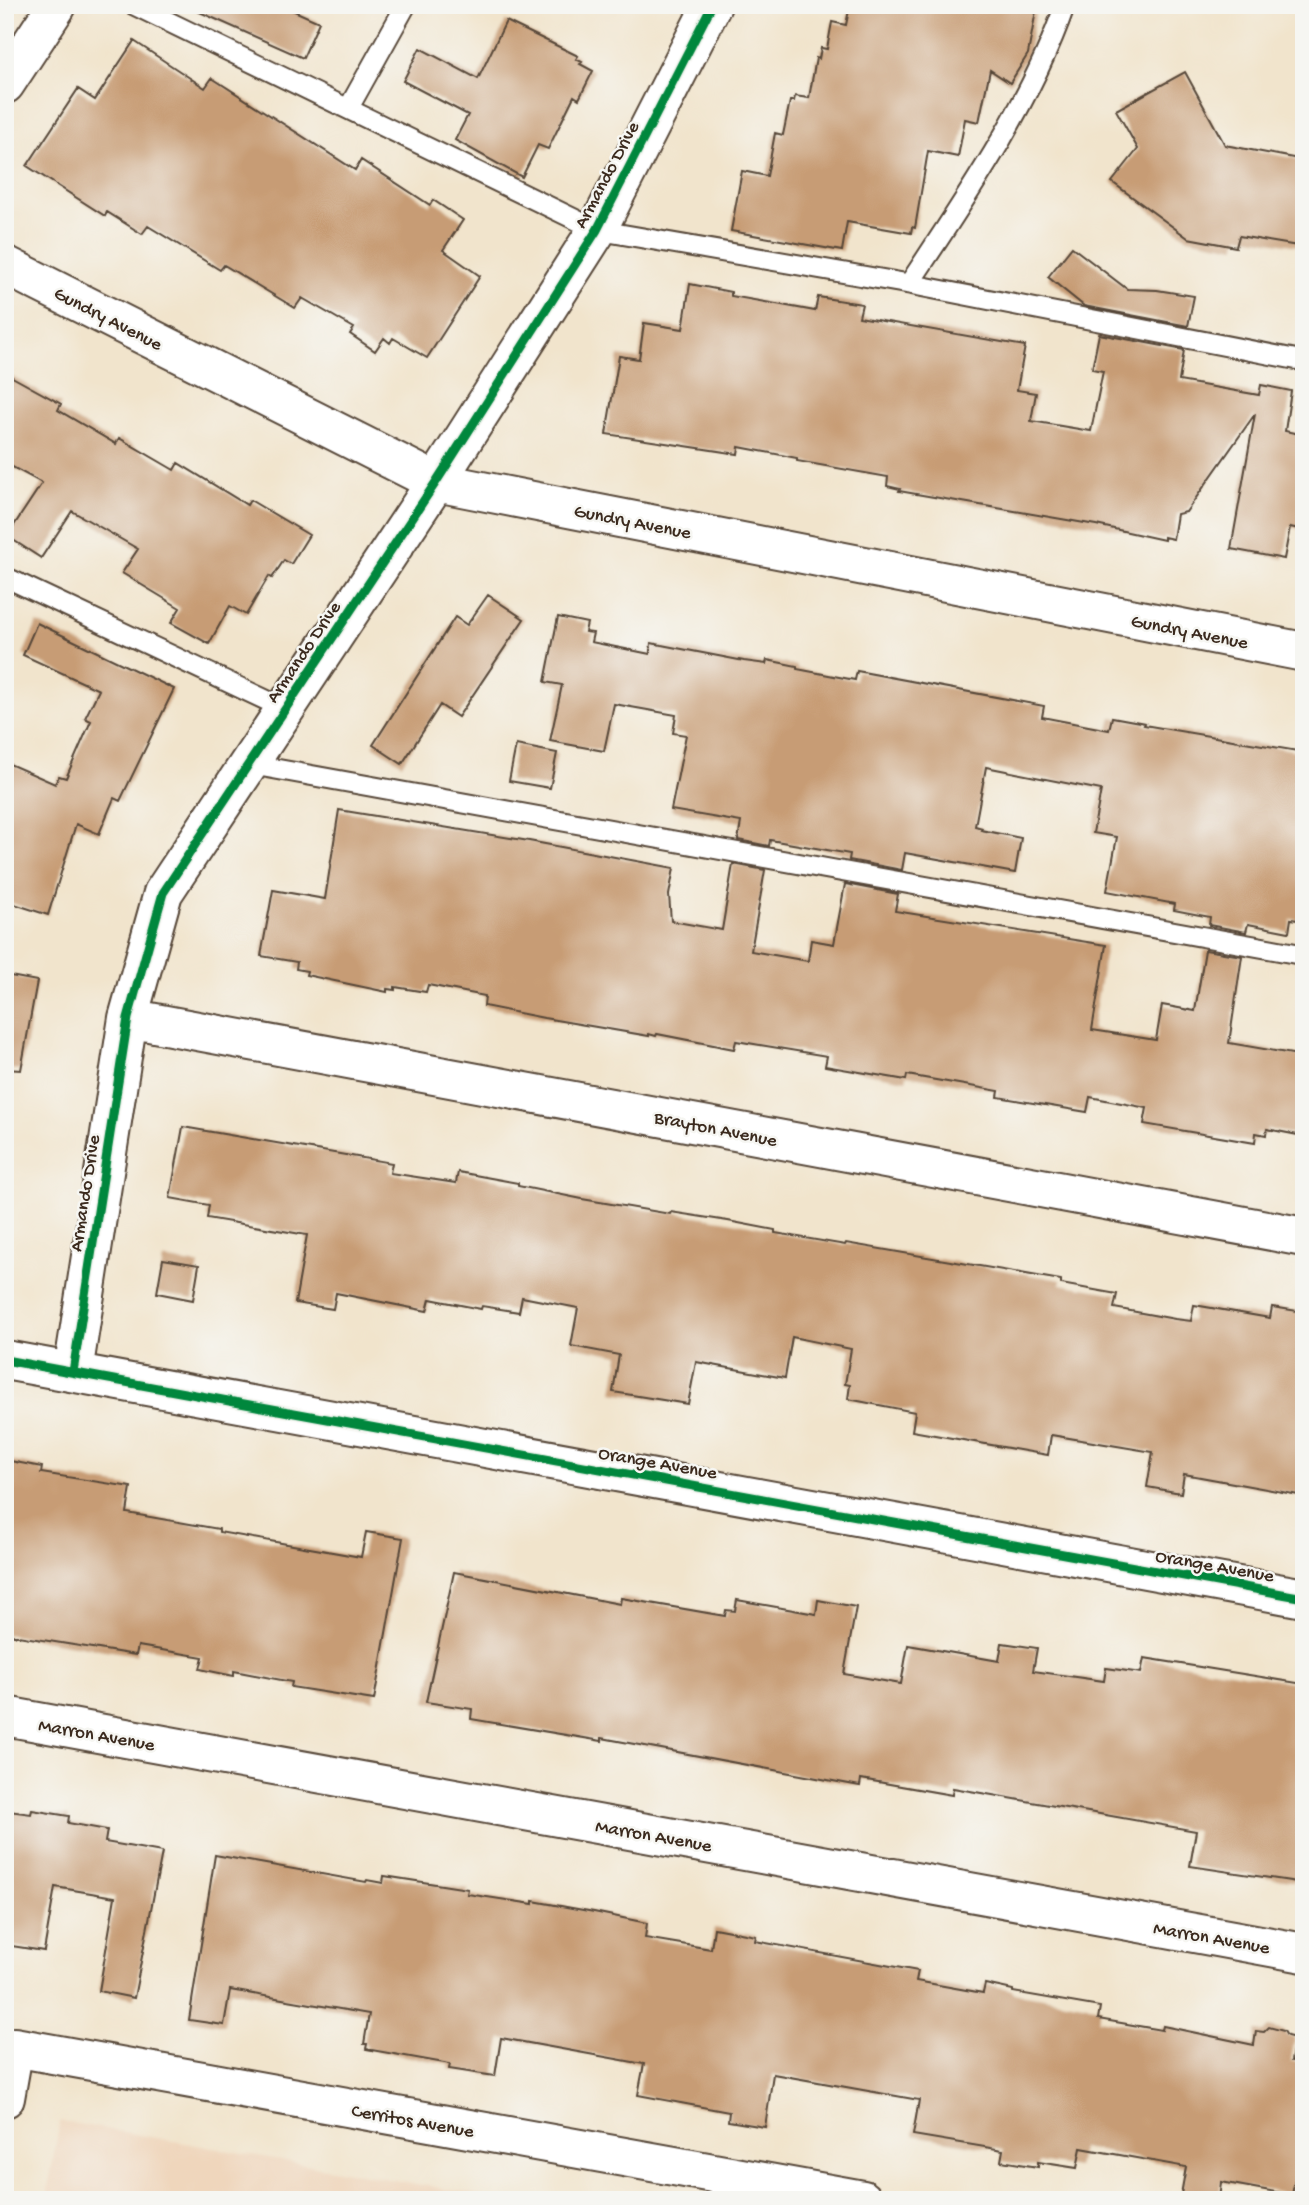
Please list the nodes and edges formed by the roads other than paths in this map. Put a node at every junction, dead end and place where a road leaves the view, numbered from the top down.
1 (57, 5) edge
2 (134, 5) edge
3 (406, 5) edge
4 (712, 5) edge
5 (1065, 5) edge
6 (5, 84) edge
7 (348, 109) junction
8 (597, 230) junction
9 (5, 265) edge
10 (909, 284) junction
11 (1304, 362) edge
12 (436, 482) junction
13 (7, 583) edge
14 (1304, 652) edge
15 (285, 709) junction
16 (248, 764) junction
17 (1304, 955) edge
18 (128, 1018) junction
19 (1304, 1237) edge
20 (5, 1360) edge
21 (73, 1372) junction
22 (1304, 1598) edge
23 (5, 1716) edge
24 (1304, 1952) edge
25 (5, 2098) edge
26 (863, 2200) edge

1 - 6 street
2 - 7 lane
3 - 7 lane
4 - 8 street, Armando Drive
5 - 10 lane
7 - 8 lane
8 - 10 lane
8 - 12 street, Armando Drive
9 - 12 street, Gundry Avenue
10 - 11 lane
12 - 14 street, Gundry Avenue
12 - 15 street, Armando Drive
13 - 15 lane
15 - 16 street, Armando Drive
16 - 17 lane
16 - 18 street, Armando Drive
18 - 19 street, Brayton Avenue
18 - 21 street, Armando Drive
20 - 21 street, Orange Avenue
21 - 22 street, Orange Avenue
23 - 24 street, Marron Avenue
25 - 26 street, Cerritos Avenue

